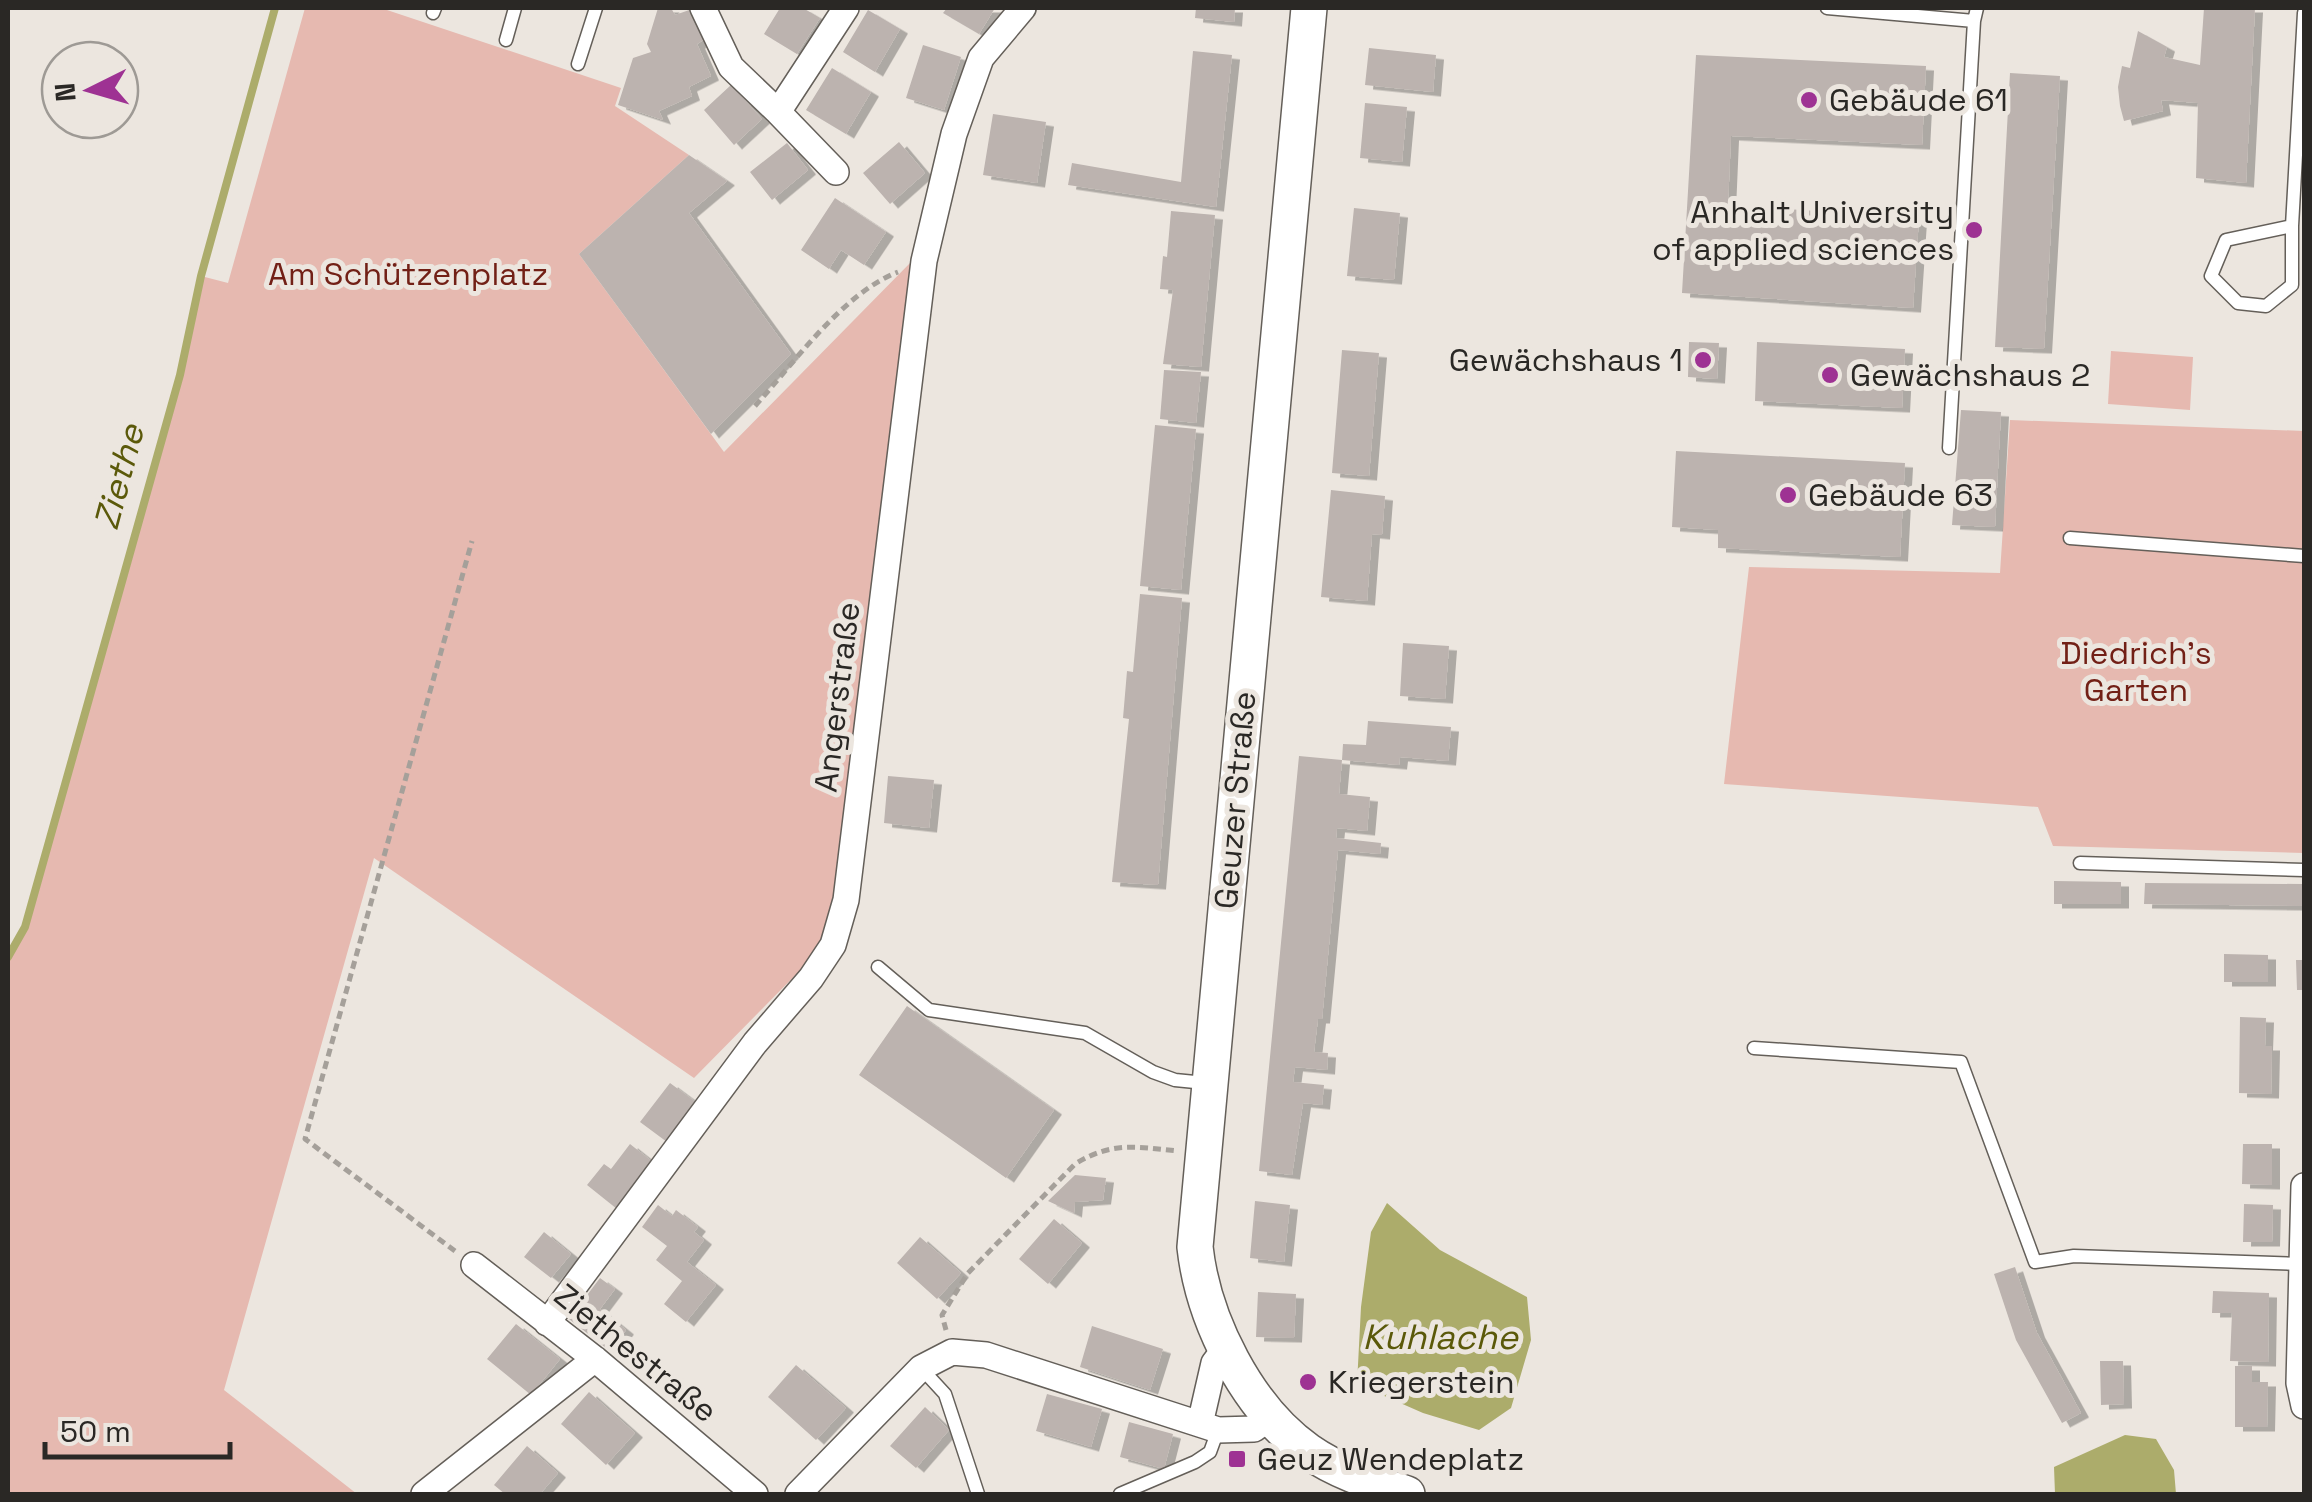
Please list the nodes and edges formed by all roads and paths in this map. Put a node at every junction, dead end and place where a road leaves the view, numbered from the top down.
1 (516, 8) edge
2 (596, 8) edge
3 (703, 8) edge
4 (846, 8) edge
5 (1023, 8) edge
6 (1309, 8) edge
7 (1826, 8) edge
8 (2304, 13) edge
9 (1976, 14) edge
10 (506, 40) dead end
11 (578, 64) dead end
12 (778, 112) junction
13 (836, 172) dead end
14 (2292, 226) junction
15 (924, 261) junction
16 (754, 406) dead end
17 (1949, 448) dead end
18 (2070, 538) dead end
19 (472, 540) dead end
20 (2304, 556) edge
21 (2080, 864) dead end
22 (2304, 870) edge
23 (878, 967) dead end
24 (1754, 1048) dead end
25 (1208, 1083) junction
26 (1202, 1152) junction
27 (2304, 1186) edge
28 (2302, 1264) edge
29 (474, 1265) joint
30 (547, 1323) junction
31 (1227, 1346) junction
32 (952, 1352) junction
33 (596, 1359) junction
34 (921, 1368) junction
35 (2304, 1406) edge
36 (1271, 1417) junction
37 (1209, 1427) junction
38 (424, 1494) edge
39 (755, 1494) edge
40 (798, 1494) edge
41 (978, 1494) edge
42 (1120, 1494) edge
43 (1408, 1494) edge

1 - 10 lane
2 - 11 lane
3 - 12 street
4 - 12 street
5 - 15 street, Angerstraße
6 - 25 main road, Geuzer Straße
7 - 9 lane
8 - 14 lane
9 - 17 lane
12 - 13 street
14 - 14 lane
15 - 16 path
15 - 30 street, Angerstraße
18 - 20 lane
19 - 29 path
21 - 22 lane
23 - 25 lane
24 - 28 lane
25 - 26 main road, Geuzer Straße
26 - 31 main road, Geuzer Straße
26 - 32 path
27 - 28 street
28 - 35 street
29 - 30 street, Ziethestraße
30 - 33 street, Ziethestraße
31 - 36 main road, Geuzer Straße
31 - 37 street
32 - 34 street
32 - 37 street
33 - 38 street
33 - 39 street, Ziethestraße
34 - 40 street
34 - 41 lane
36 - 37 street
36 - 43 main road, Geuzer Straße
37 - 42 lane

